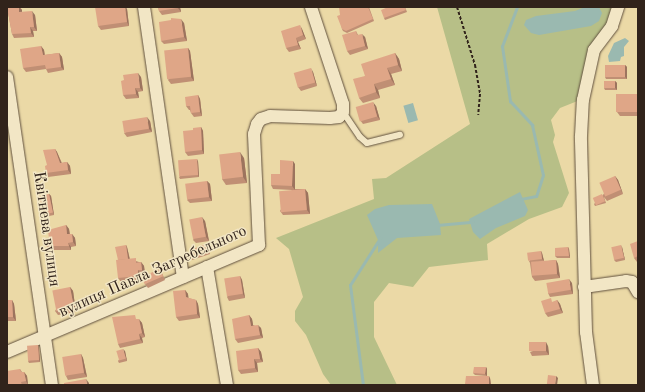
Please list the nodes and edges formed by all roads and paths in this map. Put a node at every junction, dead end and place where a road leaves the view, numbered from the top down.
1 (144, 7) edge
2 (311, 7) edge
3 (457, 7) edge
4 (618, 7) edge
5 (7, 77) edge
6 (343, 112) junction
7 (478, 115) dead end
8 (400, 135) dead end
9 (207, 267) junction
10 (183, 277) junction
11 (584, 287) junction
12 (638, 292) edge
13 (46, 336) junction
14 (7, 352) edge
15 (52, 385) edge
16 (227, 385) edge
17 (593, 385) edge

1 - 10 street
2 - 6 street
3 - 7 path
4 - 11 street
5 - 13 street, Квітнева вулиця
6 - 8 lane
6 - 9 street, вулиця Павла Загребельного
9 - 10 street, вулиця Павла Загребельного
9 - 16 street
10 - 13 street, вулиця Павла Загребельного
11 - 12 street
11 - 17 street
13 - 14 street, вулиця Павла Загребельного
13 - 15 street, Квітнева вулиця

